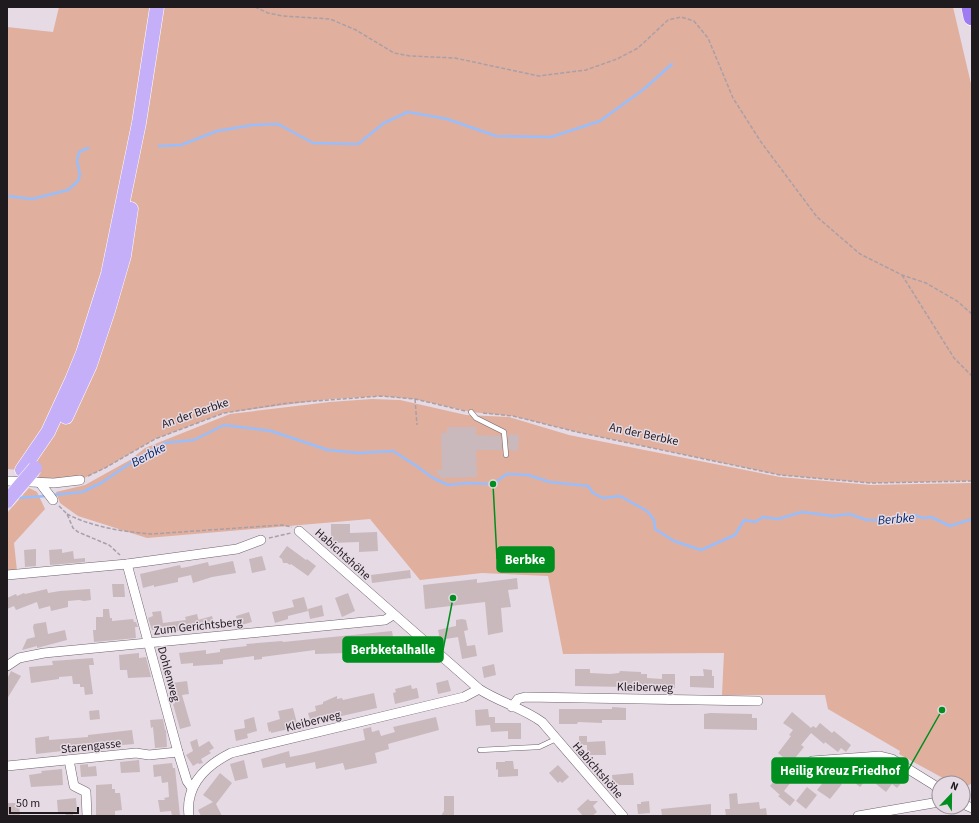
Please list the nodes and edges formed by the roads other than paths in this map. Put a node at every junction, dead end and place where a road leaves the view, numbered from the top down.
1 (157, 7) edge
2 (970, 7) edge
3 (972, 17) edge
4 (471, 412) road end
5 (506, 455) dead end
6 (28, 469) junction
7 (80, 480) road end
8 (7, 481) edge
9 (43, 487) junction
10 (7, 488) edge
11 (53, 500) road end
12 (7, 502) edge
13 (299, 531) road end
14 (261, 540) road end
15 (127, 564) junction
16 (7, 575) edge
17 (393, 615) junction
18 (148, 642) junction
19 (7, 666) edge
20 (479, 689) junction
21 (758, 700) dead end
22 (512, 707) junction
23 (556, 739) junction
24 (480, 750) dead end
25 (178, 752) junction
26 (69, 760) junction
27 (812, 762) dead end
28 (7, 766) edge
29 (931, 783) edge
30 (192, 788) junction
31 (931, 803) edge
32 (86, 816) edge
33 (189, 816) edge
34 (623, 816) edge
35 (858, 816) edge

1 - 6 main road
2 - 3 highway
4 - 5 lane
6 - 10 main road
6 - 12 main road, bridge
7 - 9 street
8 - 9 street
9 - 11 street
13 - 17 street, Habichtshöhe
14 - 15 street
15 - 16 street
15 - 18 street, Dohlenweg
17 - 18 street, Zum Gerichtsberg
17 - 20 street, Habichtshöhe
18 - 19 street, Zum Gerichtsberg
18 - 25 street, Dohlenweg
20 - 22 street, Habichtshöhe
20 - 30 street, Kleiberweg
21 - 22 street, Kleiberweg
22 - 23 street, Habichtshöhe
23 - 24 lane, Habichtshöhe
23 - 34 street, Habichtshöhe
25 - 26 street, Starengasse
25 - 30 street, Dohlenweg
26 - 28 street, Starengasse
26 - 32 street
27 - 29 street
30 - 33 street, Kleiberweg
31 - 35 street

